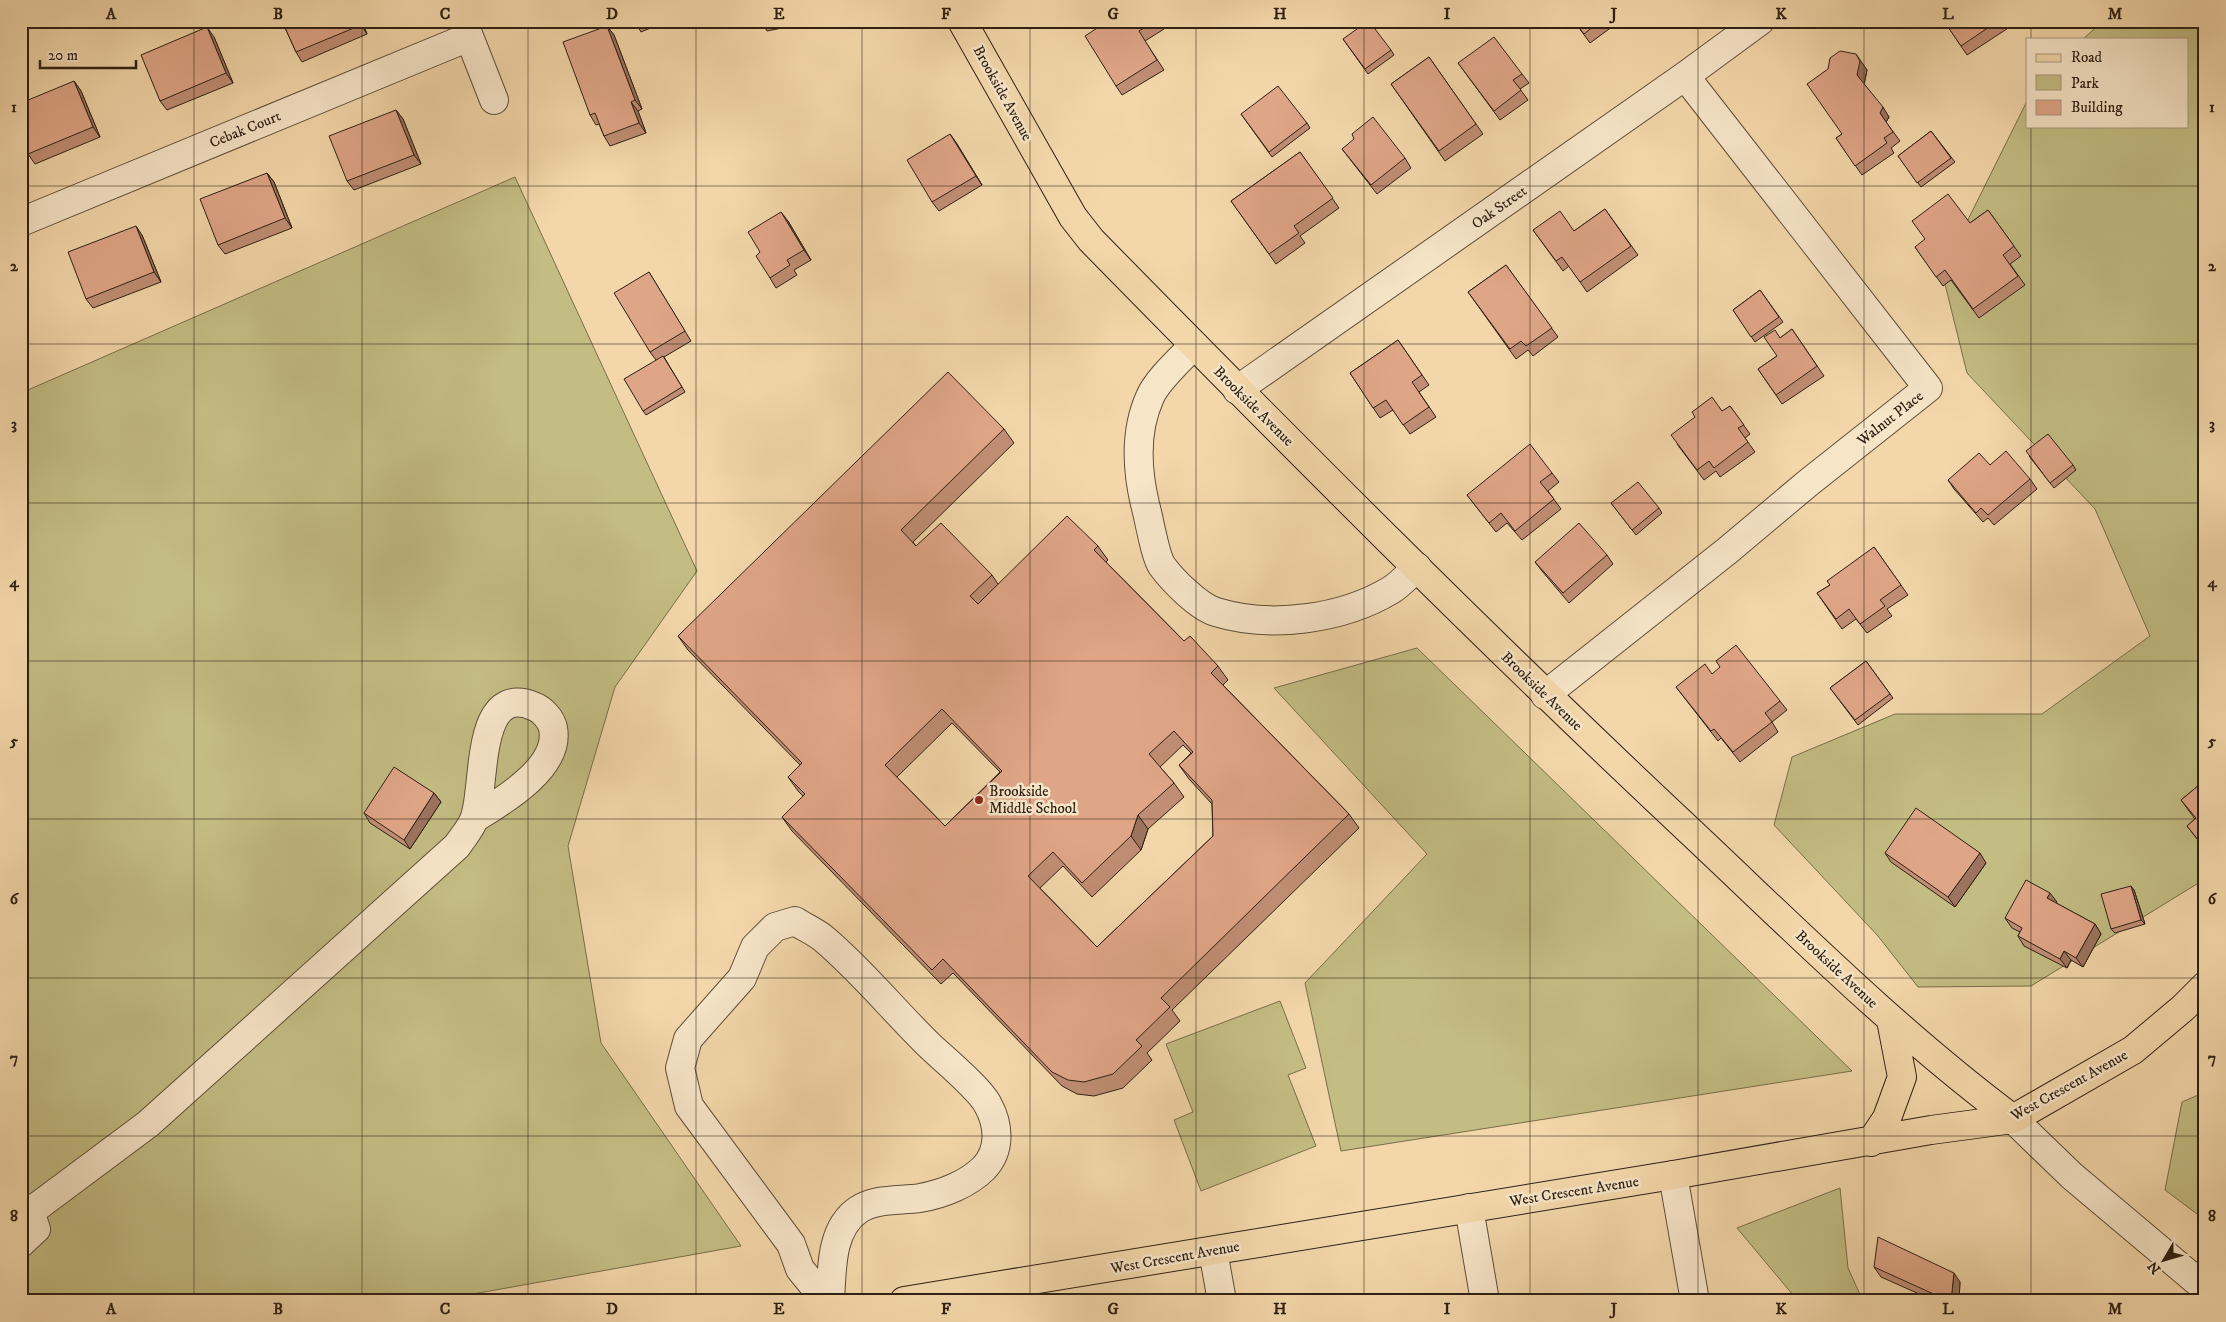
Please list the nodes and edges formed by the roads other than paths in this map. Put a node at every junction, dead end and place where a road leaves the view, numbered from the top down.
1 (962, 21) edge
2 (1760, 21) edge
3 (466, 29) edge
4 (1685, 76) junction
5 (494, 100) dead end
6 (21, 222) edge
7 (1194, 345) junction
8 (1237, 390) junction
9 (1416, 567) junction
10 (1545, 695) junction
11 (475, 818) dead end
12 (2205, 986) edge
13 (1891, 1020) junction
14 (2013, 1120) junction
15 (1871, 1142) junction
16 (1672, 1175) junction
17 (1469, 1208) junction
18 (26, 1209) edge
19 (21, 1243) edge
20 (1213, 1250) junction
21 (2205, 1288) edge
22 (828, 1301) edge
23 (904, 1301) edge
24 (1222, 1301) edge
25 (1485, 1301) edge
26 (1695, 1301) edge

1 - 7 main road, Brookside Avenue
2 - 4 street, Oak Street
3 - 5 street
3 - 6 street, Cebak Court
4 - 8 street, Oak Street
4 - 10 street, Walnut Place
7 - 8 main road, Brookside Avenue
7 - 9 street
8 - 9 main road, Brookside Avenue
9 - 10 main road, Brookside Avenue
10 - 13 main road, Brookside Avenue
11 - 18 street
12 - 14 main road, West Crescent Avenue
13 - 14 main road, Brookside Avenue
13 - 15 main road
14 - 15 main road, West Crescent Avenue
14 - 21 street, Brookside Avenue
15 - 16 main road, West Crescent Avenue
16 - 17 main road, West Crescent Avenue
16 - 26 street
17 - 20 main road, West Crescent Avenue
17 - 25 street
18 - 19 street
20 - 23 main road, West Crescent Avenue
20 - 24 street
22 - 22 street

